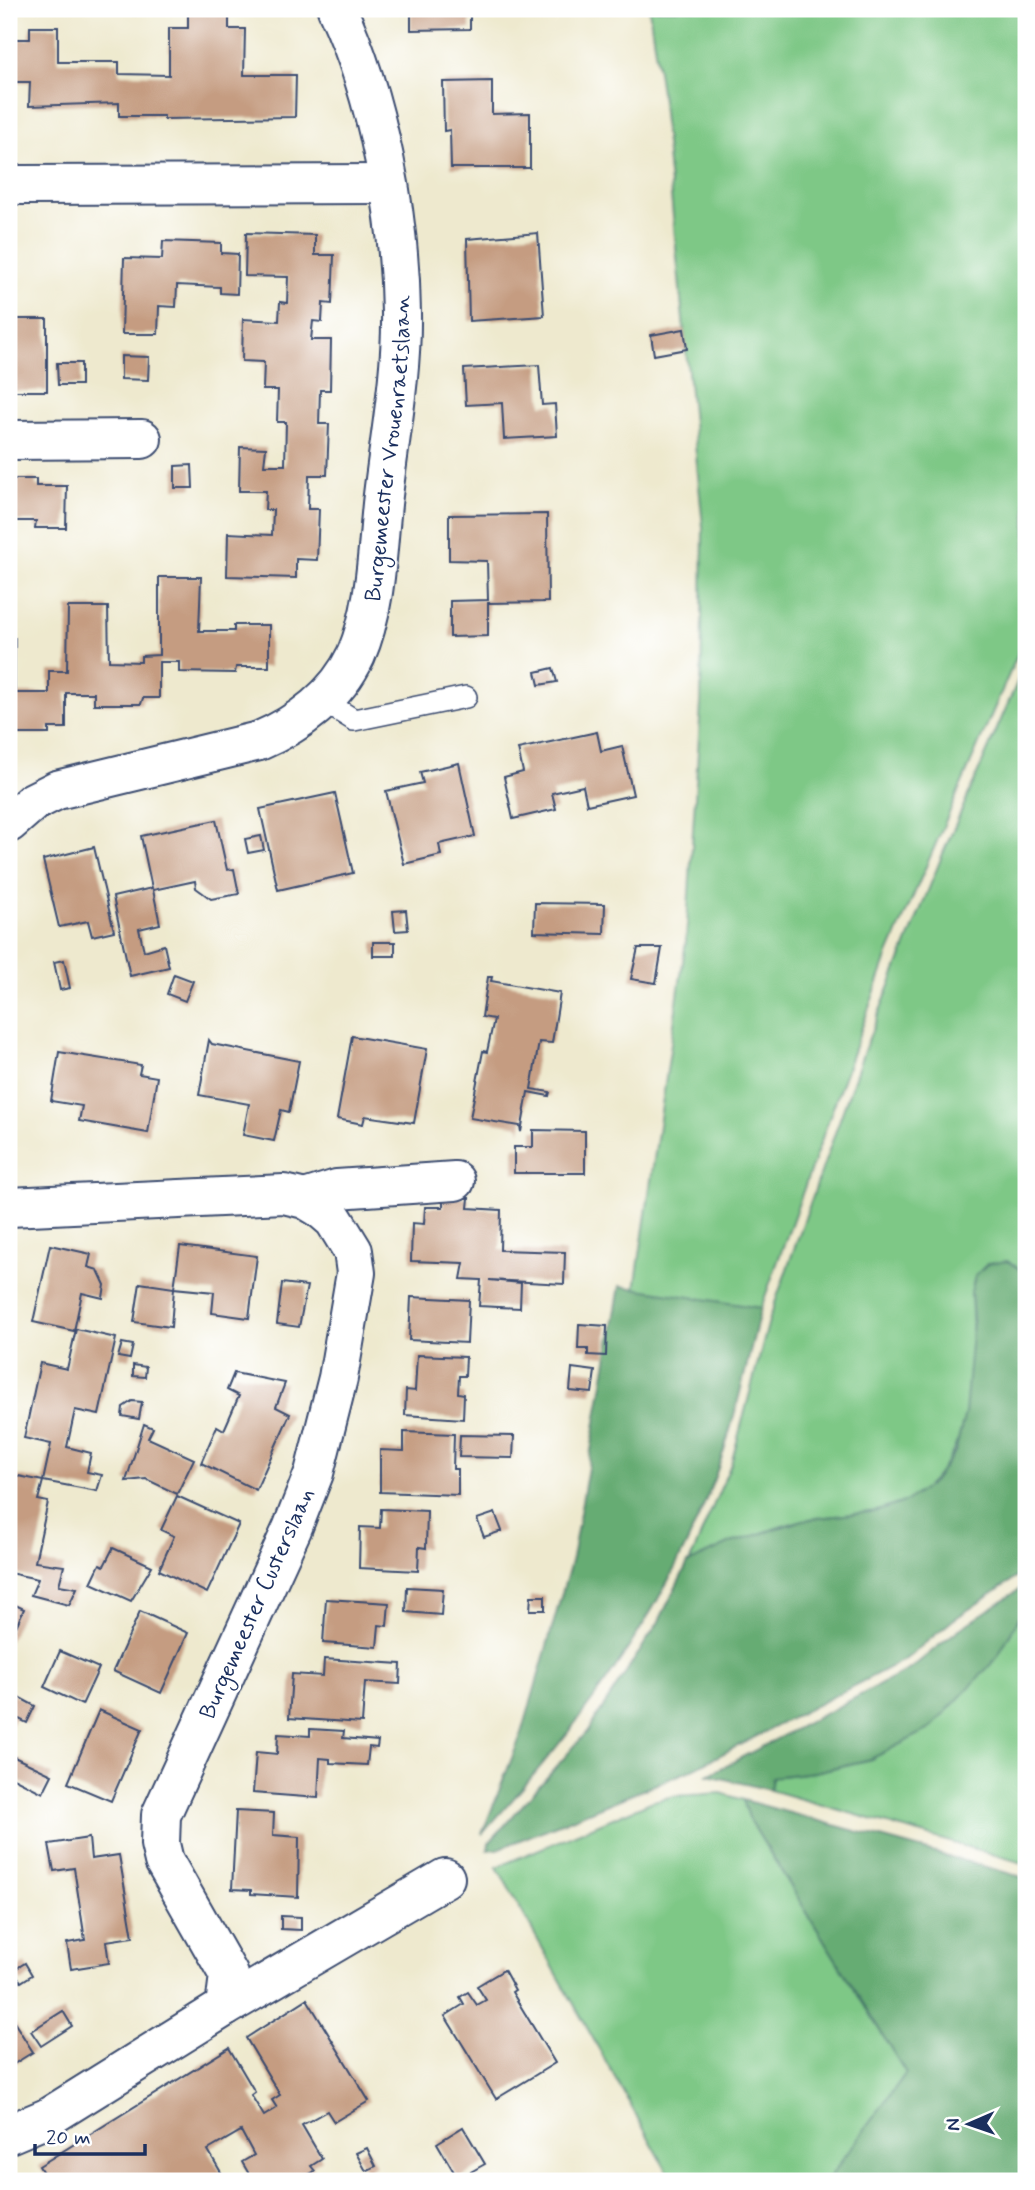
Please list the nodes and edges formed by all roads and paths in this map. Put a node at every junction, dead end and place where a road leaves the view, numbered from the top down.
1 (337, 9) edge
2 (387, 184) junction
3 (20, 185) dead end
4 (142, 439) dead end
5 (9, 440) edge
6 (466, 697) dead end
7 (322, 700) junction
8 (9, 823) edge
9 (454, 1181) dead end
10 (305, 1199) junction
11 (9, 1207) edge
12 (445, 1878) dead end
13 (225, 2007) junction
14 (9, 2134) edge

1 - 2 street, Burgemeester Vrouenraetslaan
2 - 3 street
2 - 7 street, Burgemeester Vrouenraetslaan
4 - 5 street
6 - 7 lane
7 - 8 street, Burgemeester Vrouenraetslaan
9 - 10 street, Burgemeester Custerslaan
10 - 11 street, Burgemeester Custerslaan
10 - 13 street, Burgemeester Custerslaan
12 - 13 street
13 - 14 street

